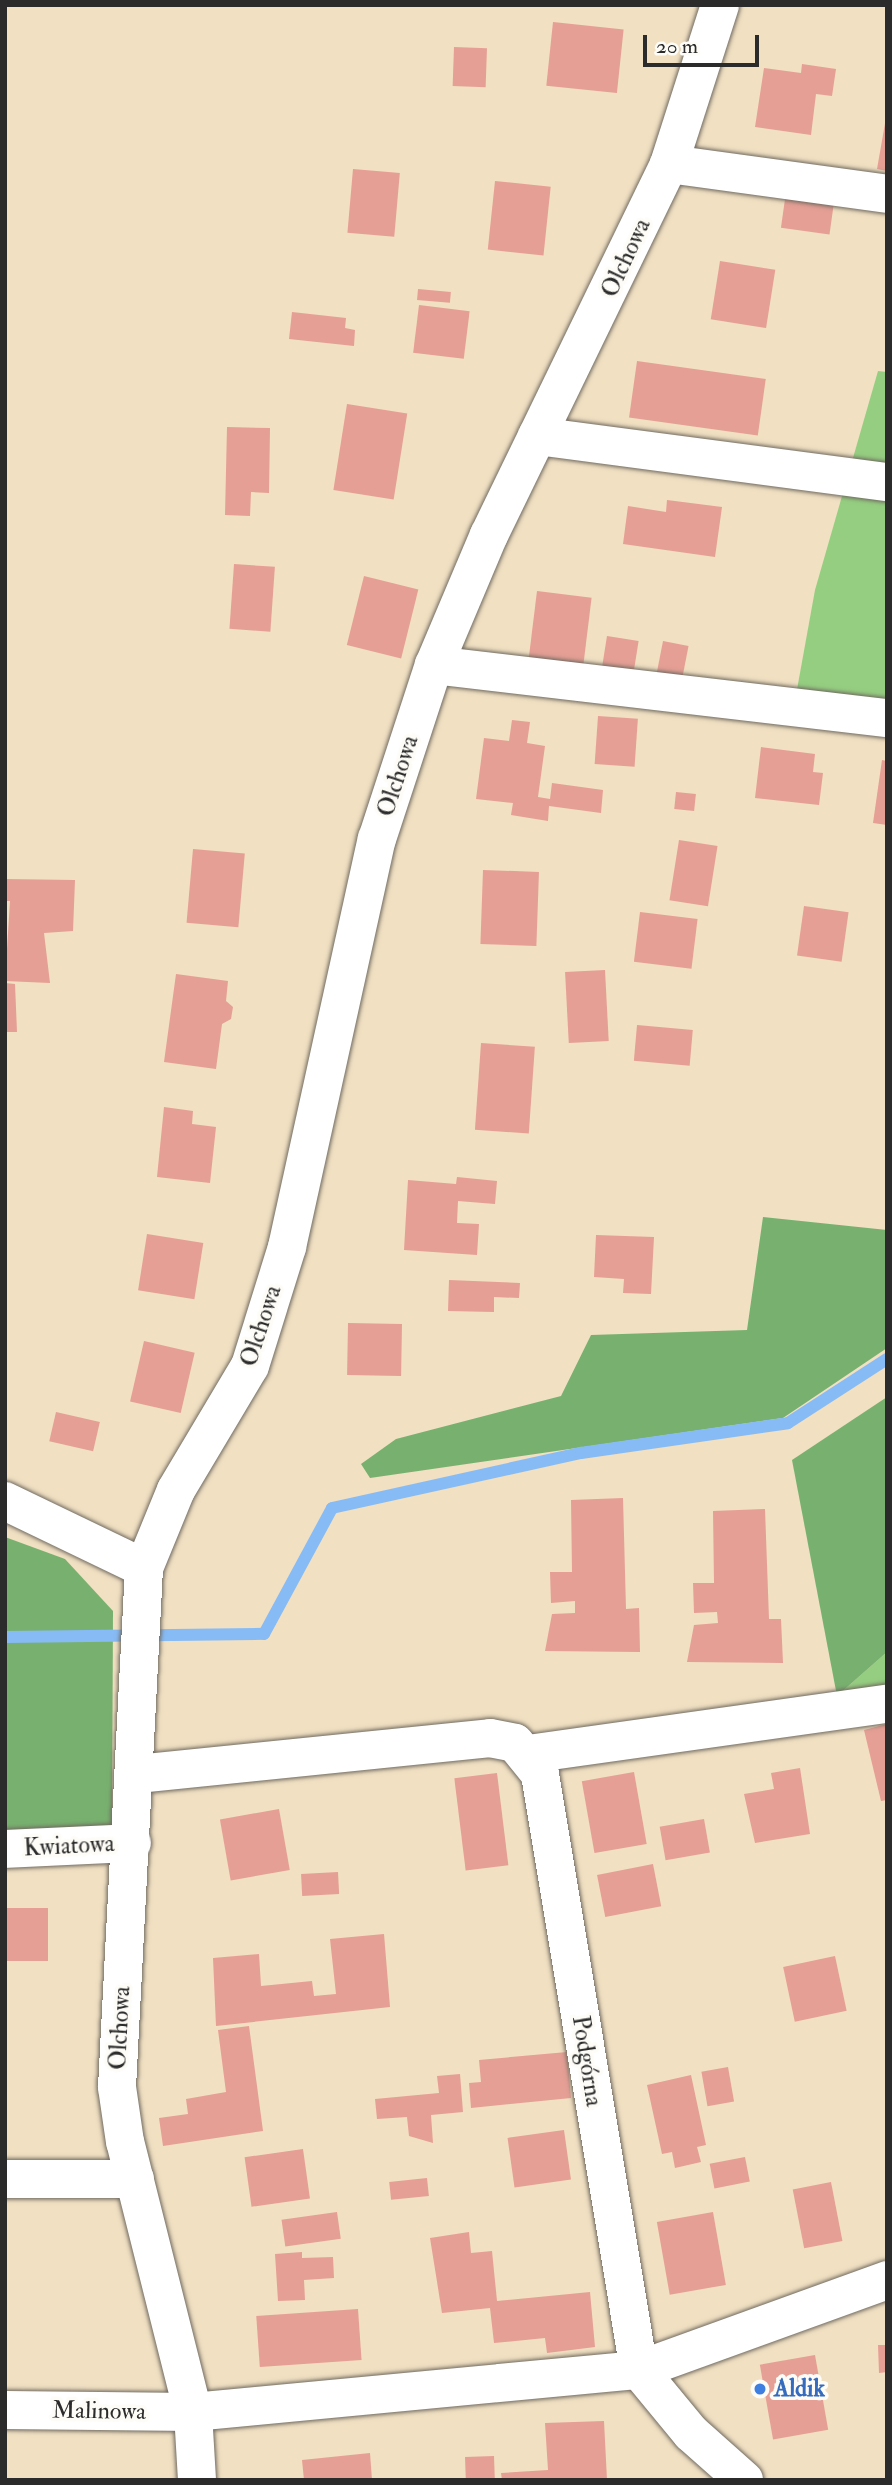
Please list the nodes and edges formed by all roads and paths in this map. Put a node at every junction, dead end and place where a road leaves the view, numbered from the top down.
1 (720, 5) edge
2 (669, 164) junction
3 (887, 194) edge
4 (537, 436) junction
5 (887, 482) edge
6 (434, 665) junction
7 (887, 718) edge
8 (5, 1501) edge
9 (144, 1568) junction
10 (887, 1704) edge
11 (529, 1754) junction
12 (137, 1774) junction
13 (132, 1843) junction
14 (5, 1849) edge
15 (5, 2179) edge
16 (135, 2179) junction
17 (887, 2280) edge
18 (639, 2370) junction
19 (5, 2410) edge
20 (193, 2412) junction
21 (197, 2480) edge
22 (744, 2480) edge

1 - 2 street, Olchowa
2 - 3 street
2 - 4 street, Olchowa
4 - 5 street
4 - 6 street, Olchowa
6 - 7 street
6 - 9 street, Olchowa
8 - 9 street
9 - 12 street, Olchowa
10 - 11 street
11 - 12 street
11 - 18 street, Podgórna
12 - 13 street, Olchowa
13 - 14 street, Kwiatowa
13 - 16 street, Olchowa
15 - 16 street
16 - 20 street, Olchowa
17 - 18 street
18 - 20 street
18 - 22 street
19 - 20 street, Malinowa
20 - 21 street, Olchowa

